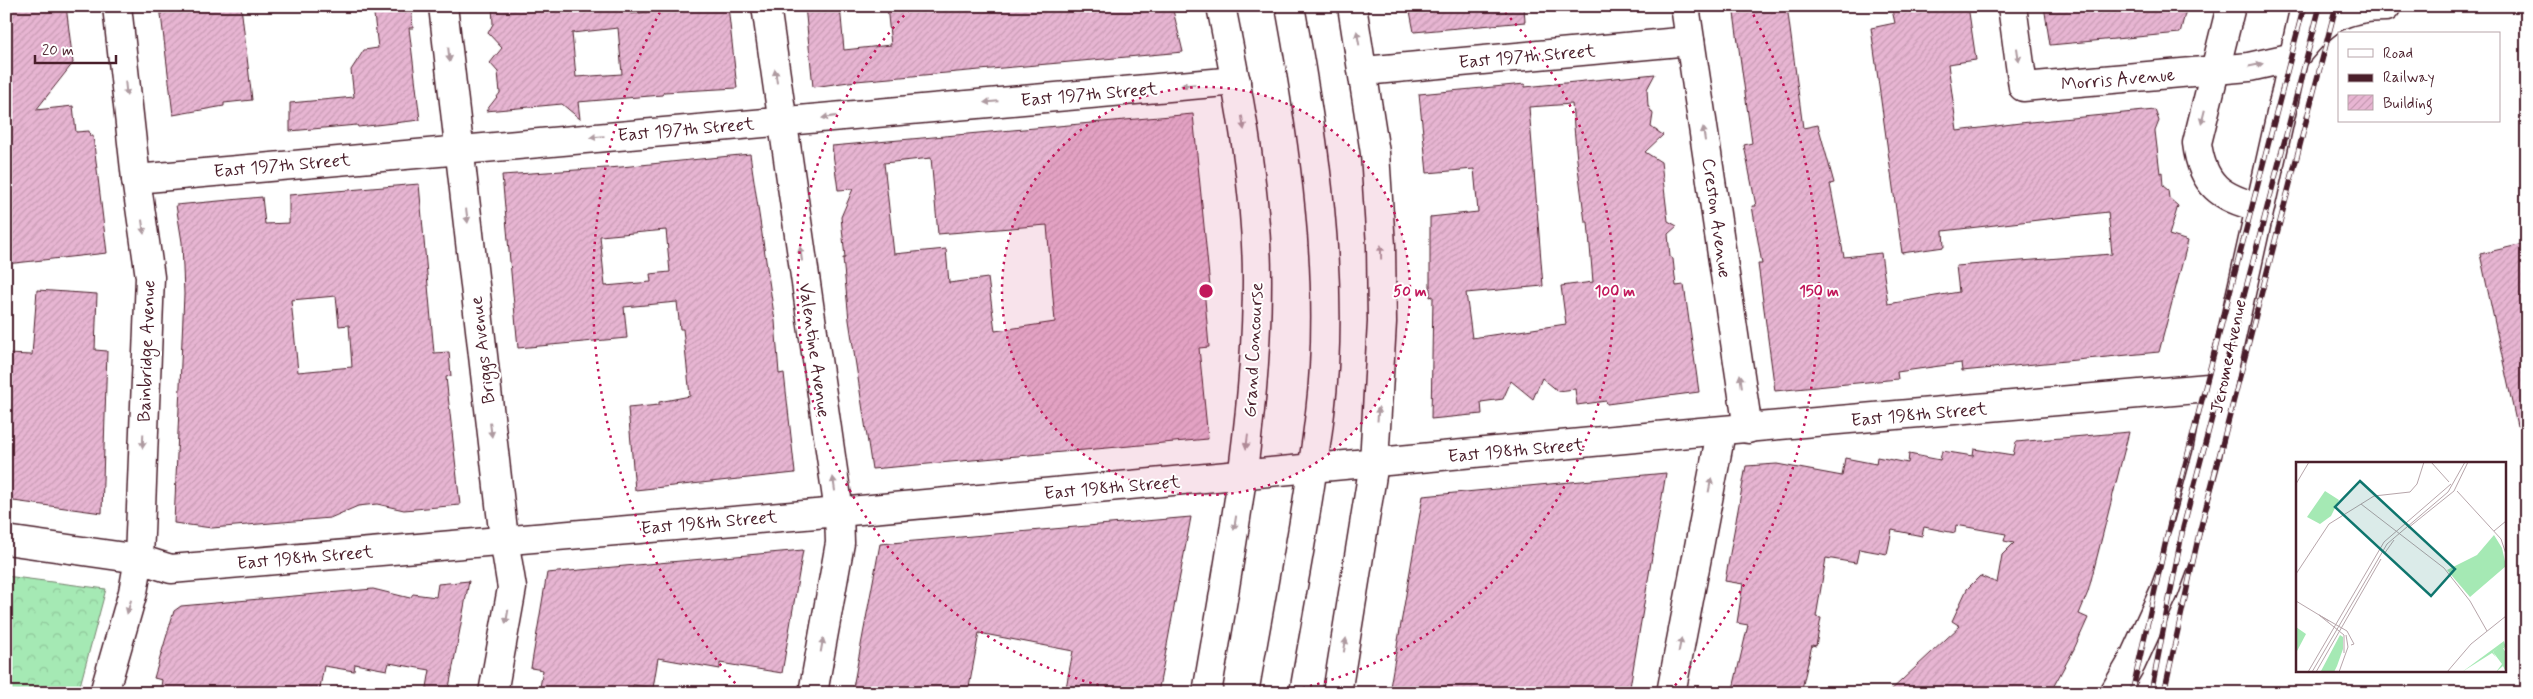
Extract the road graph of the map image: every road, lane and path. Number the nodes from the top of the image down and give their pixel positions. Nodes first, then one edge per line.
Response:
1 (116, 6) edge
2 (443, 6) edge
3 (766, 6) edge
4 (1221, 6) edge
5 (1290, 6) edge
6 (1352, 6) edge
7 (1686, 6) edge
8 (2012, 6) edge
9 (2230, 6) edge
10 (2306, 6) edge
11 (2386, 7) edge
12 (1690, 41) junction
13 (2294, 57) junction
14 (2214, 70) junction
15 (1364, 71) junction
16 (1236, 81) junction
17 (782, 120) junction
18 (459, 149) junction
19 (136, 179) junction
20 (2260, 207) junction
21 (2220, 387) junction
22 (1748, 429) junction
23 (1721, 432) junction
24 (1374, 463) junction
25 (1312, 468) junction
26 (1243, 475) junction
27 (838, 512) junction
28 (504, 539) junction
29 (6, 540) edge
30 (139, 559) junction
31 (104, 693) edge
32 (493, 693) edge
33 (813, 693) edge
34 (1207, 693) edge
35 (1274, 693) edge
36 (1338, 693) edge
37 (1671, 693) edge
38 (2114, 693) edge

1 -> 19 street, Bainbridge Avenue
2 -> 18 street, Briggs Avenue
17 -> 3 street, Valentine Avenue
4 - 16 street, Grand Concourse
5 - 25 street
15 -> 6 street
7 - 12 street, Creston Avenue
8 -> 14 street, Morris Avenue
9 - 14 street
10 - 13 street, Jerome Avenue
11 - 13 street
12 - 15 street, East 197th Street
22 -> 12 street, Creston Avenue
14 -> 13 street, Morris Avenue
13 - 20 street, Jerome Avenue
14 -> 20 street
24 -> 15 street
16 -> 17 street, East 197th Street
16 -> 26 street, Grand Concourse
17 -> 18 street, East 197th Street
27 -> 17 street, Valentine Avenue
18 - 19 street, East 197th Street
18 -> 28 street, Briggs Avenue
19 -> 30 street, Bainbridge Avenue
20 - 21 street, Jerome Avenue
21 - 22 street, East 198th Street
21 - 38 street, Jerome Avenue
22 - 23 street, East 198th Street
23 - 24 street, East 198th Street
37 -> 23 street
24 - 25 street, East 198th Street
36 -> 24 street
25 - 26 street, East 198th Street
25 - 35 street
26 - 27 street, East 198th Street
26 -> 34 street, Grand Concourse
27 - 28 street, East 198th Street
33 -> 27 street, Valentine Avenue
28 - 30 street, East 198th Street
28 -> 32 street, Briggs Avenue
29 - 30 street, East 198th Street
30 -> 31 street, Bainbridge Avenue

